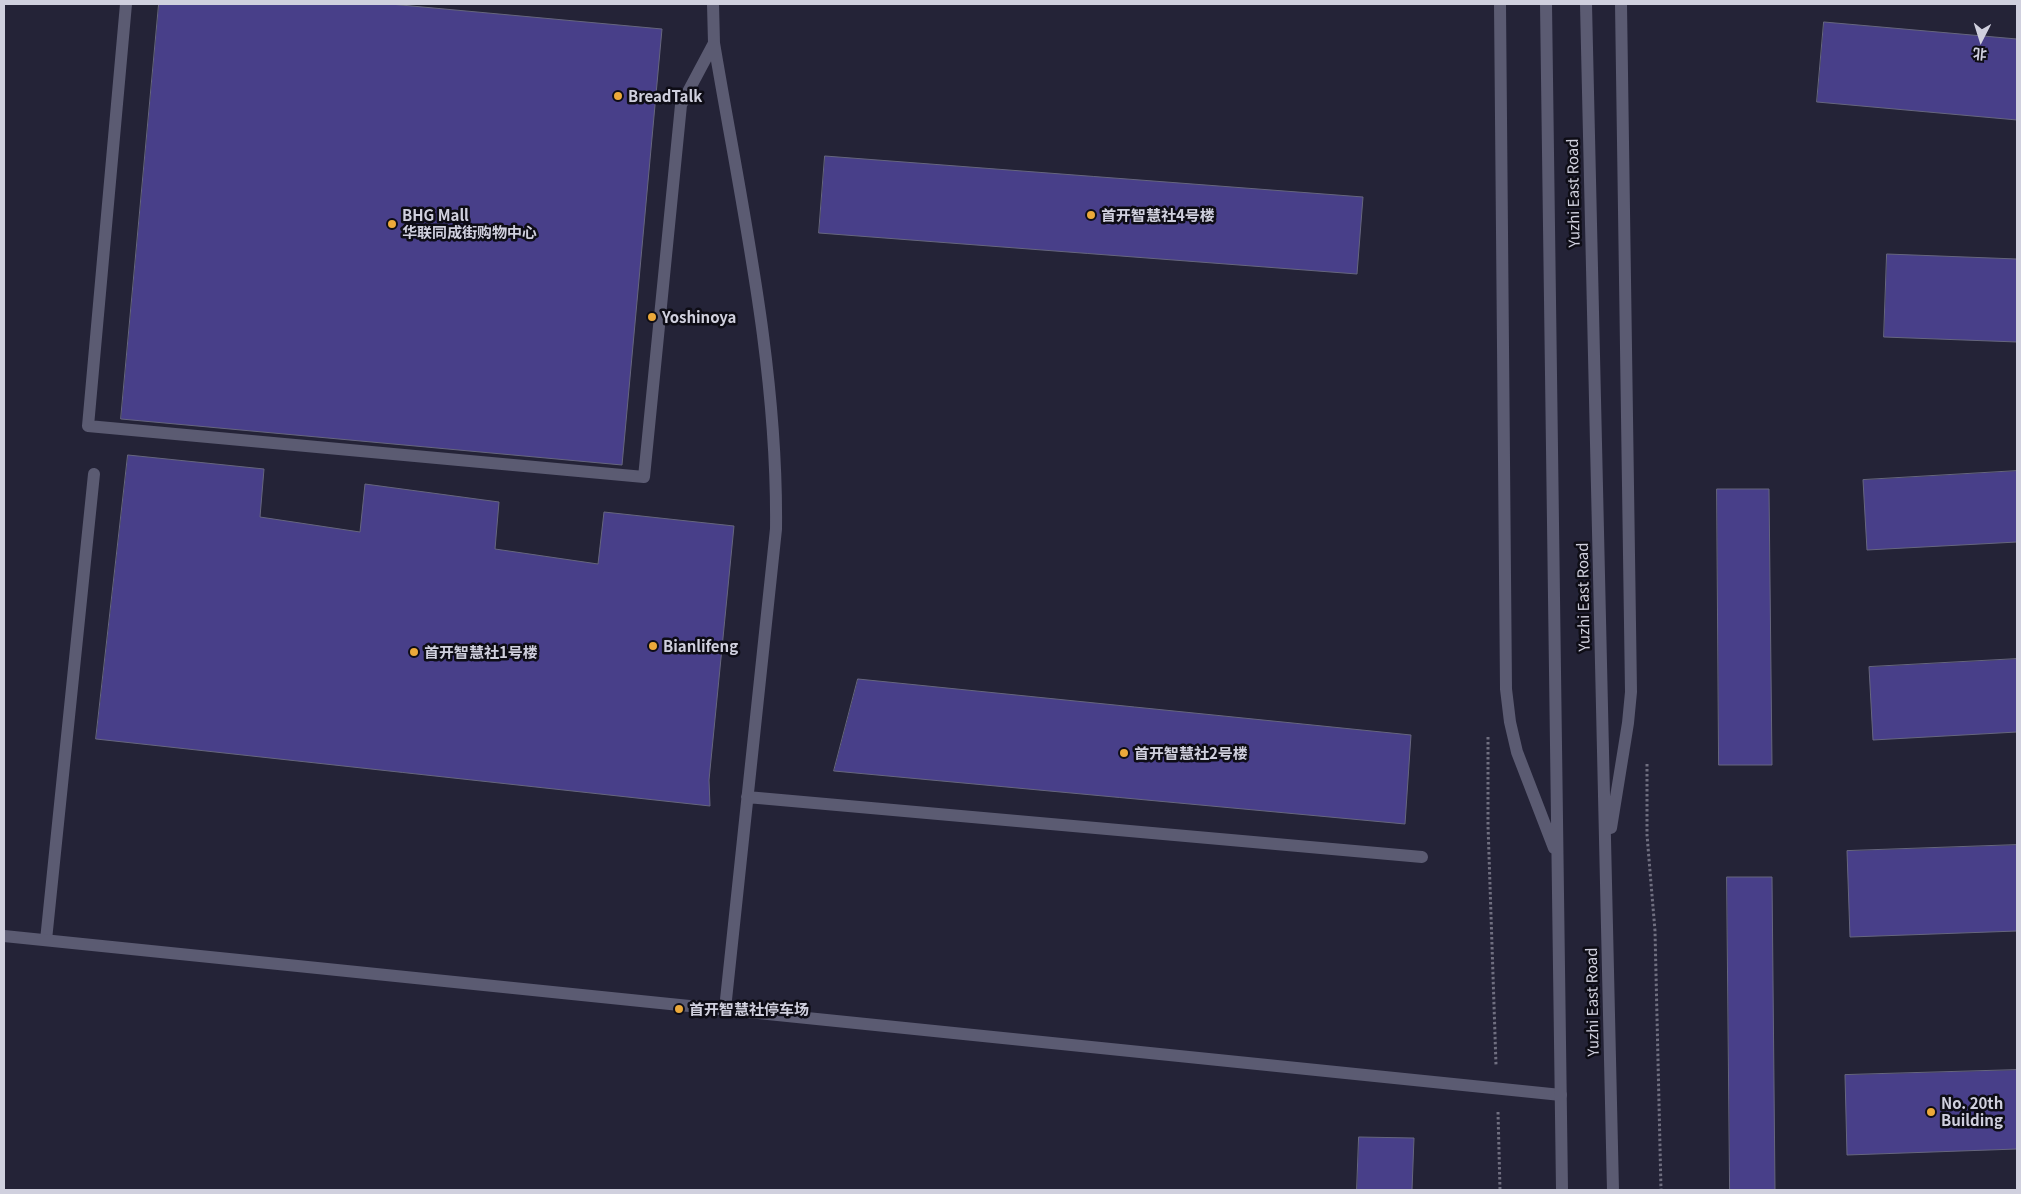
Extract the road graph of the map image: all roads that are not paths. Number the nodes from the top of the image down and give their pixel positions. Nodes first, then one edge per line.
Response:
1 (126, 4) edge
2 (712, 4) edge
3 (1500, 4) edge
4 (1546, 4) edge
5 (1586, 4) edge
6 (1621, 4) edge
7 (714, 43) junction
8 (94, 474) dead end
9 (747, 797) junction
10 (1422, 857) dead end
11 (1558, 883) junction
12 (1606, 883) junction
13 (4, 936) edge
14 (46, 940) junction
15 (724, 1010) junction
16 (1561, 1095) junction
17 (1562, 1190) edge
18 (1613, 1190) edge

1 - 7 main road
2 - 7 main road
3 - 11 main road
4 - 11 main road, Yuzhi East Road
5 - 12 main road, Yuzhi East Road
6 - 12 main road
7 - 9 main road
8 - 14 main road
9 - 10 main road
9 - 15 main road
11 - 16 main road, Yuzhi East Road
12 - 18 main road, Yuzhi East Road
13 - 14 main road
14 - 15 main road
15 - 16 main road
16 - 17 main road, Yuzhi East Road

